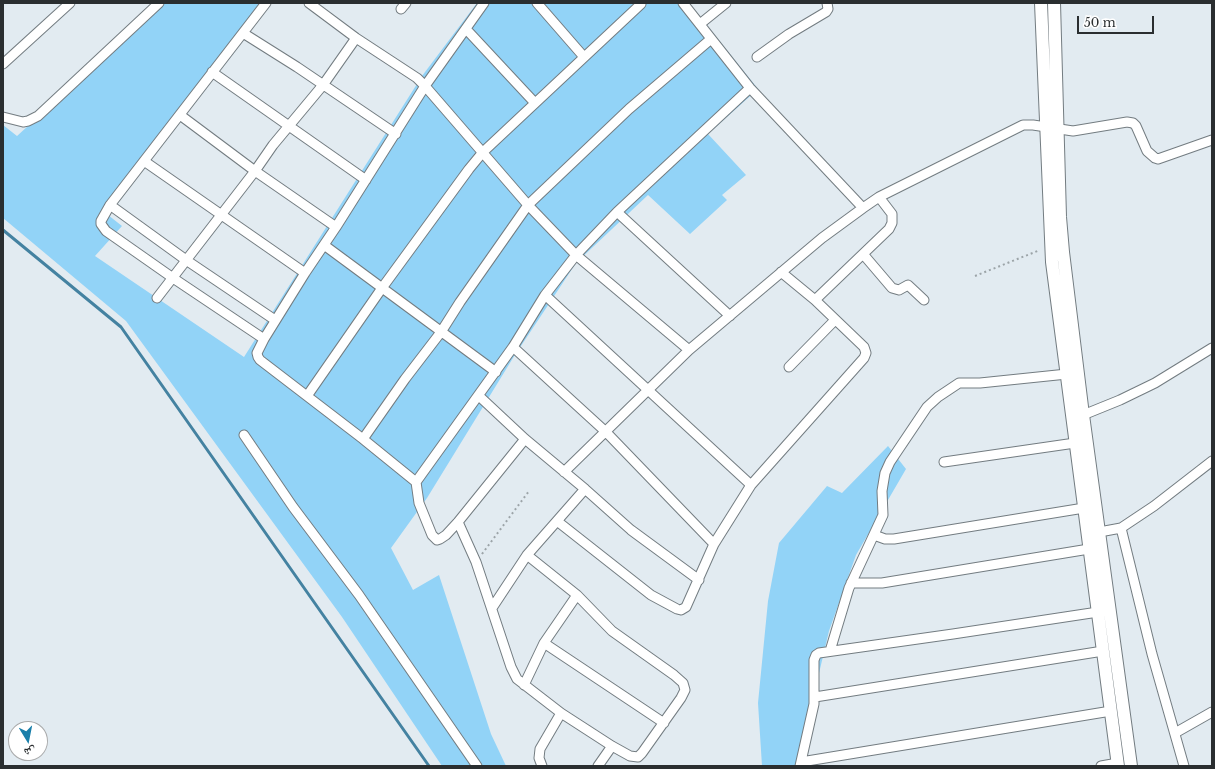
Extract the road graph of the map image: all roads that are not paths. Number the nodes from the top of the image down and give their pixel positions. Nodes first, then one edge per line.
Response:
1 (70, 3) edge
2 (159, 3) edge
3 (266, 3) edge
4 (309, 3) edge
5 (484, 3) edge
6 (537, 3) edge
7 (641, 3) edge
8 (683, 3) edge
9 (726, 3) edge
10 (826, 3) edge
11 (1041, 3) edge
12 (1054, 3) edge
13 (700, 24) junction
14 (466, 29) junction
15 (243, 33) junction
16 (356, 38) junction
17 (711, 39) junction
18 (584, 57) junction
19 (757, 57) dead end
20 (3, 64) edge
21 (212, 72) junction
22 (323, 84) junction
23 (425, 86) junction
24 (750, 88) junction
25 (535, 103) junction
26 (180, 115) junction
27 (3, 117) edge
28 (289, 126) junction
29 (1046, 126) junction
30 (1058, 129) junction
31 (396, 134) junction
32 (1212, 140) edge
33 (483, 152) junction
34 (144, 162) junction
35 (255, 171) junction
36 (366, 180) junction
37 (879, 198) junction
38 (110, 205) junction
39 (528, 205) junction
40 (863, 208) junction
41 (618, 212) junction
42 (220, 216) junction
43 (336, 227) junction
44 (324, 245) junction
45 (863, 254) junction
46 (576, 255) junction
47 (186, 260) junction
48 (781, 272) junction
49 (304, 273) junction
50 (172, 278) junction
51 (382, 288) junction
52 (545, 295) junction
53 (157, 298) dead end
54 (815, 300) junction
55 (924, 300) dead end
56 (730, 316) junction
57 (275, 320) junction
58 (835, 320) junction
59 (441, 332) junction
60 (264, 338) junction
61 (513, 347) junction
62 (1212, 348) edge
63 (689, 350) junction
64 (789, 368) dead end
65 (496, 372) junction
66 (1067, 374) junction
67 (648, 389) junction
68 (306, 396) junction
69 (479, 396) junction
70 (1083, 414) junction
71 (606, 432) junction
72 (244, 435) dead end
73 (363, 439) junction
74 (525, 439) junction
75 (1075, 443) junction
76 (1212, 461) edge
77 (944, 462) dead end
78 (564, 472) junction
79 (416, 482) junction
80 (751, 485) junction
81 (585, 489) junction
82 (1084, 508) junction
83 (557, 521) junction
84 (458, 522) junction
85 (1121, 528) junction
86 (1093, 533) junction
87 (874, 535) junction
88 (714, 544) junction
89 (1089, 549) junction
90 (527, 555) junction
91 (698, 580) junction
92 (851, 583) junction
93 (577, 595) junction
94 (492, 608) junction
95 (1098, 612) junction
96 (544, 643) junction
97 (1103, 651) junction
98 (830, 652) junction
99 (524, 685) junction
100 (815, 697) junction
101 (1111, 711) junction
102 (1212, 712) edge
103 (561, 713) junction
104 (664, 723) junction
105 (1175, 733) junction
106 (612, 746) junction
107 (801, 764) edge
108 (1118, 765) edge
109 (477, 766) edge
110 (542, 766) edge
111 (598, 766) edge
112 (1101, 766) edge
113 (1131, 766) edge
114 (1184, 766) edge

1 - 20 street
2 - 27 street
3 - 15 street
4 - 16 street
5 - 14 street
6 - 18 street
7 - 18 street
8 - 13 street
9 - 13 street
10 - 19 street
11 - 29 street
12 - 30 street
13 - 17 street
14 - 23 street
14 - 25 street
15 - 21 street
15 - 22 street
16 - 22 street
16 - 23 street
17 - 24 street
17 - 39 street
18 - 25 street
21 - 26 street
21 - 28 street
22 - 28 street
22 - 31 street
23 - 31 street
23 - 33 street
24 - 40 street
24 - 41 street
25 - 33 street
26 - 34 street
26 - 35 street
28 - 35 street
28 - 36 street
29 - 30 street
29 - 37 street
29 - 66 street
30 - 32 street
30 - 70 street
31 - 36 street
33 - 39 street
33 - 51 street
34 - 38 street
34 - 42 street
35 - 42 street
35 - 43 street
36 - 43 street
37 - 40 street
37 - 45 street
38 - 47 street
38 - 50 street
39 - 46 street
39 - 59 street
40 - 48 street
41 - 46 street
41 - 56 street
42 - 47 street
42 - 49 street
43 - 44 street
44 - 49 street
44 - 51 street
45 - 54 street
45 - 55 street
46 - 52 street
46 - 63 street
47 - 50 street
47 - 57 street
48 - 54 street
48 - 56 street
49 - 57 street
50 - 53 street
50 - 60 street
51 - 59 street
51 - 68 street
52 - 61 street
52 - 67 street
54 - 58 street
56 - 63 street
57 - 60 street
58 - 64 street
58 - 80 street
59 - 65 street
59 - 73 street
60 - 68 street
61 - 65 street
61 - 71 street
62 - 70 street
63 - 67 street
65 - 69 street
66 - 75 street
66 - 87 street
67 - 71 street
67 - 80 street
68 - 73 street
69 - 74 street
69 - 79 street
70 - 86 street
71 - 78 street
71 - 88 street
72 - 109 street
73 - 79 street
74 - 78 street
74 - 84 street
75 - 77 street
75 - 82 street
76 - 85 street
78 - 81 street
79 - 84 street
80 - 88 street
81 - 83 street
81 - 91 street
82 - 86 street
82 - 87 street
83 - 90 street
83 - 91 street
84 - 94 street
85 - 86 street
85 - 105 street
86 - 89 street
86 - 113 street
87 - 92 street
88 - 91 street
89 - 92 street
89 - 95 street
90 - 93 street
90 - 94 street
92 - 98 street
93 - 96 street
93 - 104 street
94 - 99 street
95 - 97 street
95 - 98 street
96 - 99 street
96 - 104 street
97 - 100 street
97 - 101 street
98 - 100 street
99 - 103 street
100 - 107 street
101 - 107 street
101 - 108 street
102 - 105 street
103 - 106 street
103 - 110 street
104 - 106 street
105 - 114 street
106 - 111 street
108 - 112 street

